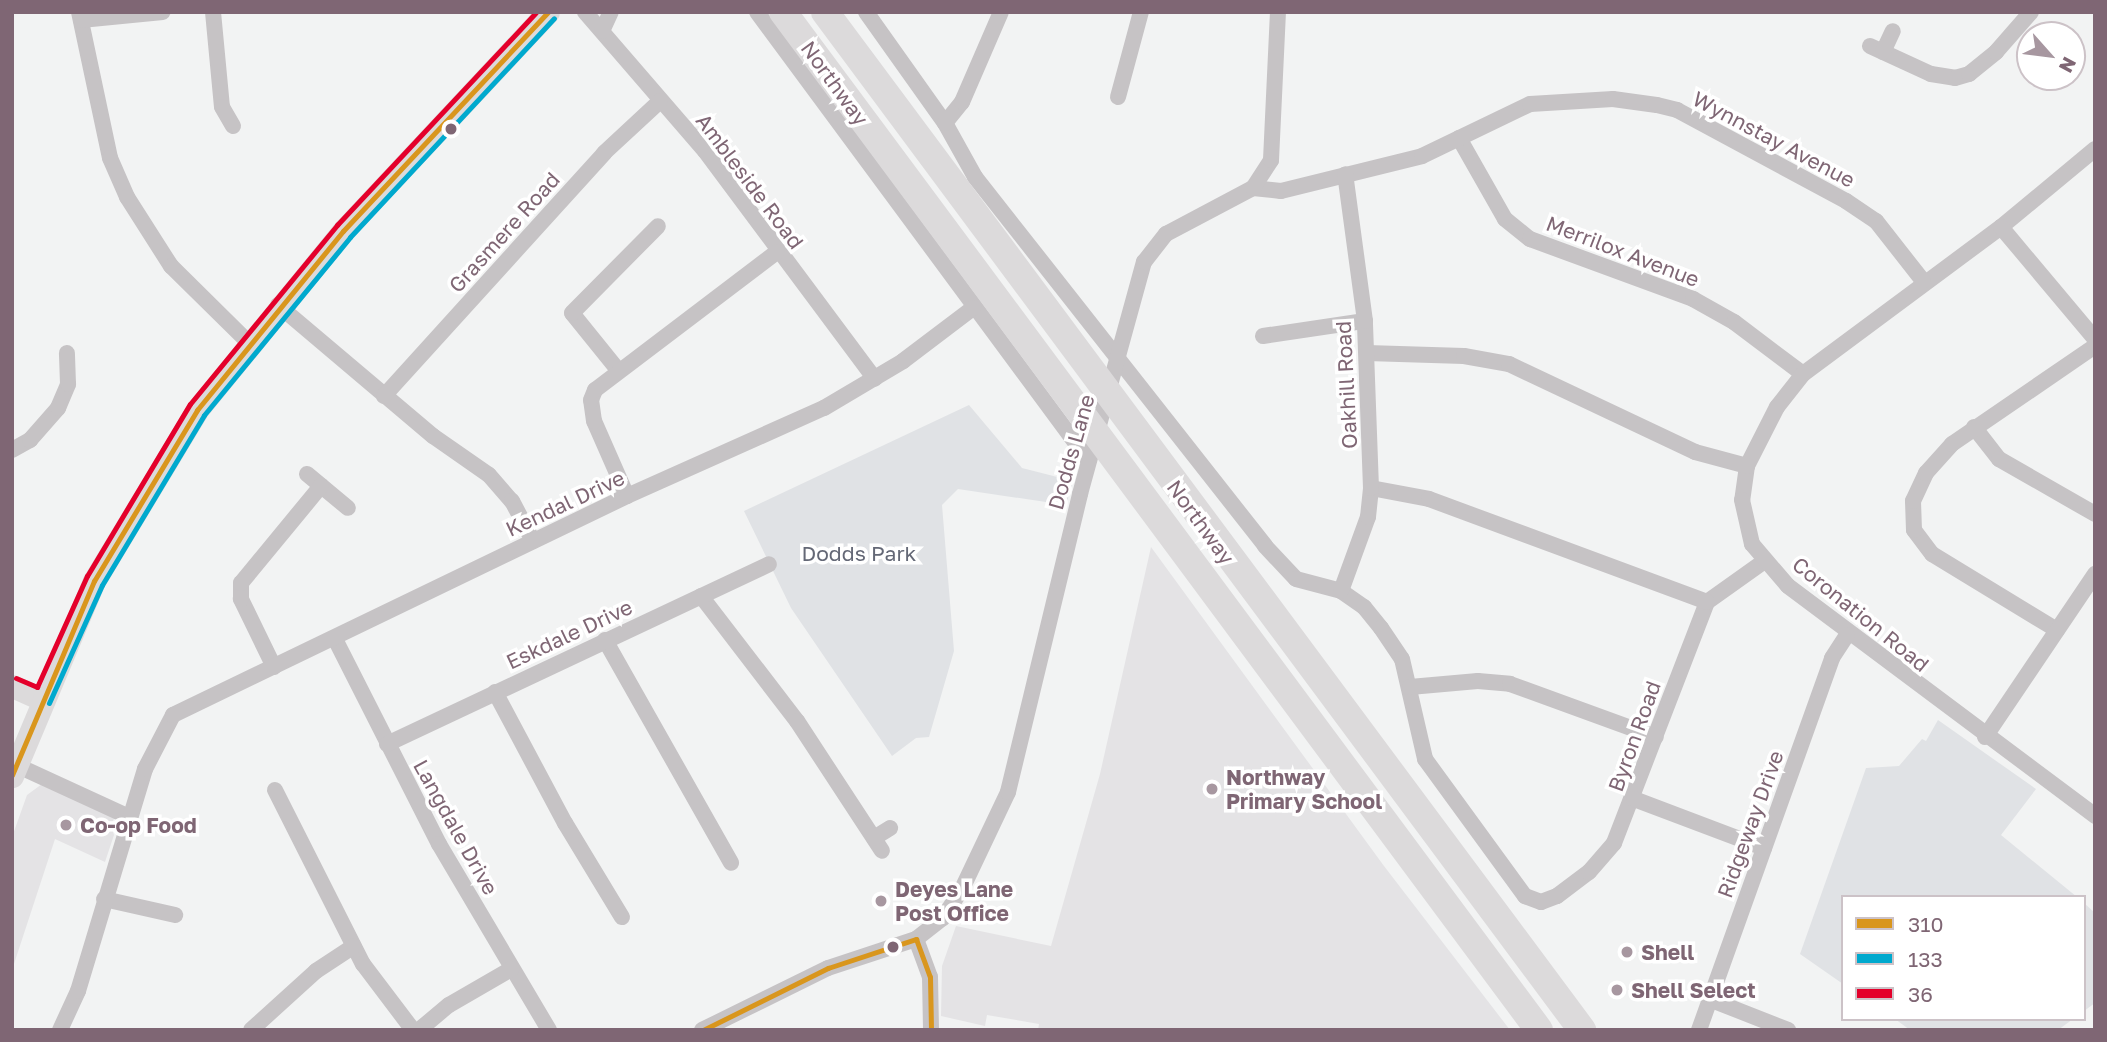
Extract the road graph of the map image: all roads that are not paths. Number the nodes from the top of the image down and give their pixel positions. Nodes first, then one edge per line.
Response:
1 (163, 12) edge
2 (213, 12) edge
3 (585, 12) edge
4 (611, 12) edge
5 (757, 12) edge
6 (783, 12) edge
7 (825, 12) edge
8 (866, 12) edge
9 (1000, 12) edge
10 (1141, 12) edge
11 (1278, 12) edge
12 (2031, 12) edge
13 (80, 16) edge
14 (536, 16) edge
15 (602, 31) junction
16 (1893, 31) dead end
17 (1118, 97) dead end
18 (660, 100) junction
19 (945, 123) junction
20 (233, 126) dead end
21 (1459, 138) junction
22 (2095, 149) edge
23 (1345, 174) junction
24 (1253, 188) junction
25 (658, 226) dead end
26 (2001, 227) junction
27 (777, 252) junction
28 (1019, 276) junction
29 (1923, 281) junction
30 (278, 305) junction
31 (973, 308) junction
32 (1365, 321) junction
33 (1264, 336) dead end
34 (2095, 339) edge
35 (248, 342) junction
36 (2095, 346) edge
37 (67, 353) dead end
38 (1367, 353) junction
39 (1117, 360) junction
40 (618, 370) junction
41 (1803, 374) junction
42 (875, 379) junction
43 (384, 396) junction
44 (1109, 398) junction
45 (1974, 427) junction
46 (1097, 434) junction
47 (12, 450) edge
48 (1089, 461) junction
49 (1747, 466) junction
50 (307, 474) dead end
51 (321, 485) junction
52 (1371, 488) junction
53 (627, 496) junction
54 (348, 508) dead end
55 (2095, 514) edge
56 (533, 541) junction
57 (1763, 562) junction
58 (769, 564) dead end
59 (2095, 574) edge
60 (1341, 591) junction
61 (701, 596) junction
62 (1707, 602) junction
63 (2057, 630) junction
64 (1847, 635) junction
65 (335, 639) junction
66 (605, 640) junction
67 (274, 667) junction
68 (12, 685) edge
69 (1410, 687) junction
70 (495, 692) junction
71 (41, 699) junction
72 (1656, 737) junction
73 (1985, 737) junction
74 (387, 744) junction
75 (14, 770) edge
76 (275, 790) dead end
77 (1634, 799) junction
78 (2095, 816) edge
79 (129, 817) junction
80 (890, 828) dead end
81 (1763, 848) junction
82 (731, 863) dead end
83 (1525, 896) joint
84 (104, 899) junction
85 (175, 916) dead end
86 (622, 917) dead end
87 (916, 939) junction
88 (354, 946) junction
89 (511, 969) junction
90 (1709, 999) junction
91 (60, 1030) edge
92 (251, 1030) edge
93 (416, 1030) edge
94 (550, 1030) edge
95 (702, 1030) edge
96 (931, 1030) edge
97 (1539, 1030) edge
98 (1582, 1030) edge
99 (1699, 1030) edge
100 (1788, 1030) edge

1 - 13 street
2 - 20 street
3 - 15 street, Ambleside Road
4 - 15 street
5 - 31 street, Northway
6 - 46 highway, Northway
7 - 28 highway, Northway
8 - 19 street, Northway
9 - 19 street
10 - 17 street
11 - 24 street
12 - 16 street
13 - 35 street
14 - 30 street
15 - 18 street, Ambleside Road
18 - 27 street, Ambleside Road
18 - 43 street, Grasmere Road
19 - 39 street, Northway
21 - 23 street, Wynnstay Avenue
21 - 29 street, Wynnstay Avenue
21 - 41 street, Merrilox Avenue
22 - 26 street, Coronation Road
23 - 24 street, Wynnstay Avenue
23 - 32 street, Oakhill Road
24 - 39 street, Dodds Lane
25 - 40 street
26 - 29 street, Coronation Road
26 - 34 street
27 - 40 street
27 - 42 street, Ambleside Road
28 - 44 highway, Northway
28 - 46 highway
29 - 41 street, Coronation Road
30 - 35 street
30 - 43 street
31 - 42 street, Kendal Drive
31 - 48 street, Northway
32 - 33 street
32 - 38 street, Oakhill Road
35 - 71 street
36 - 45 street
37 - 47 street
38 - 49 street
38 - 52 street, Oakhill Road
39 - 44 street, Dodds Lane
39 - 60 street, Northway
40 - 53 street
41 - 49 street, Coronation Road
42 - 53 street, Kendal Drive
43 - 56 street
44 - 46 street, Dodds Lane
44 - 98 highway, Northway
45 - 55 street
45 - 63 street
46 - 48 street, Dodds Lane
46 - 97 highway, Northway
48 - 87 street, Dodds Lane
49 - 57 street, Coronation Road
50 - 51 street
51 - 54 street
51 - 67 street
52 - 60 street, Oakhill Road
52 - 62 street
53 - 56 street, Kendal Drive
56 - 65 street, Kendal Drive
57 - 62 street
57 - 64 street, Coronation Road
58 - 61 street, Eskdale Drive
59 - 63 street
60 - 69 street, Northway
61 - 66 street, Eskdale Drive
61 - 80 street
62 - 72 street, Byron Road
63 - 73 street
64 - 73 street, Coronation Road
64 - 81 street, Ridgeway Drive
65 - 67 street, Kendal Drive
65 - 74 street, Langdale Drive
66 - 70 street, Eskdale Drive
66 - 82 street
67 - 79 street, Kendal Drive
68 - 71 street
69 - 72 street
69 - 83 street, Northway
70 - 74 street, Eskdale Drive
70 - 86 street
71 - 75 street
72 - 77 street, Byron Road
73 - 78 street, Coronation Road
74 - 89 street, Langdale Drive
75 - 79 street
76 - 88 street
77 - 81 street
77 - 83 street, Byron Road
79 - 84 street
81 - 90 street, Ridgeway Drive
84 - 85 street
84 - 91 street
87 - 95 street
87 - 96 street
88 - 92 street
88 - 93 street
89 - 93 street
89 - 94 street, Langdale Drive
90 - 99 street, Ridgeway Drive
90 - 100 street

